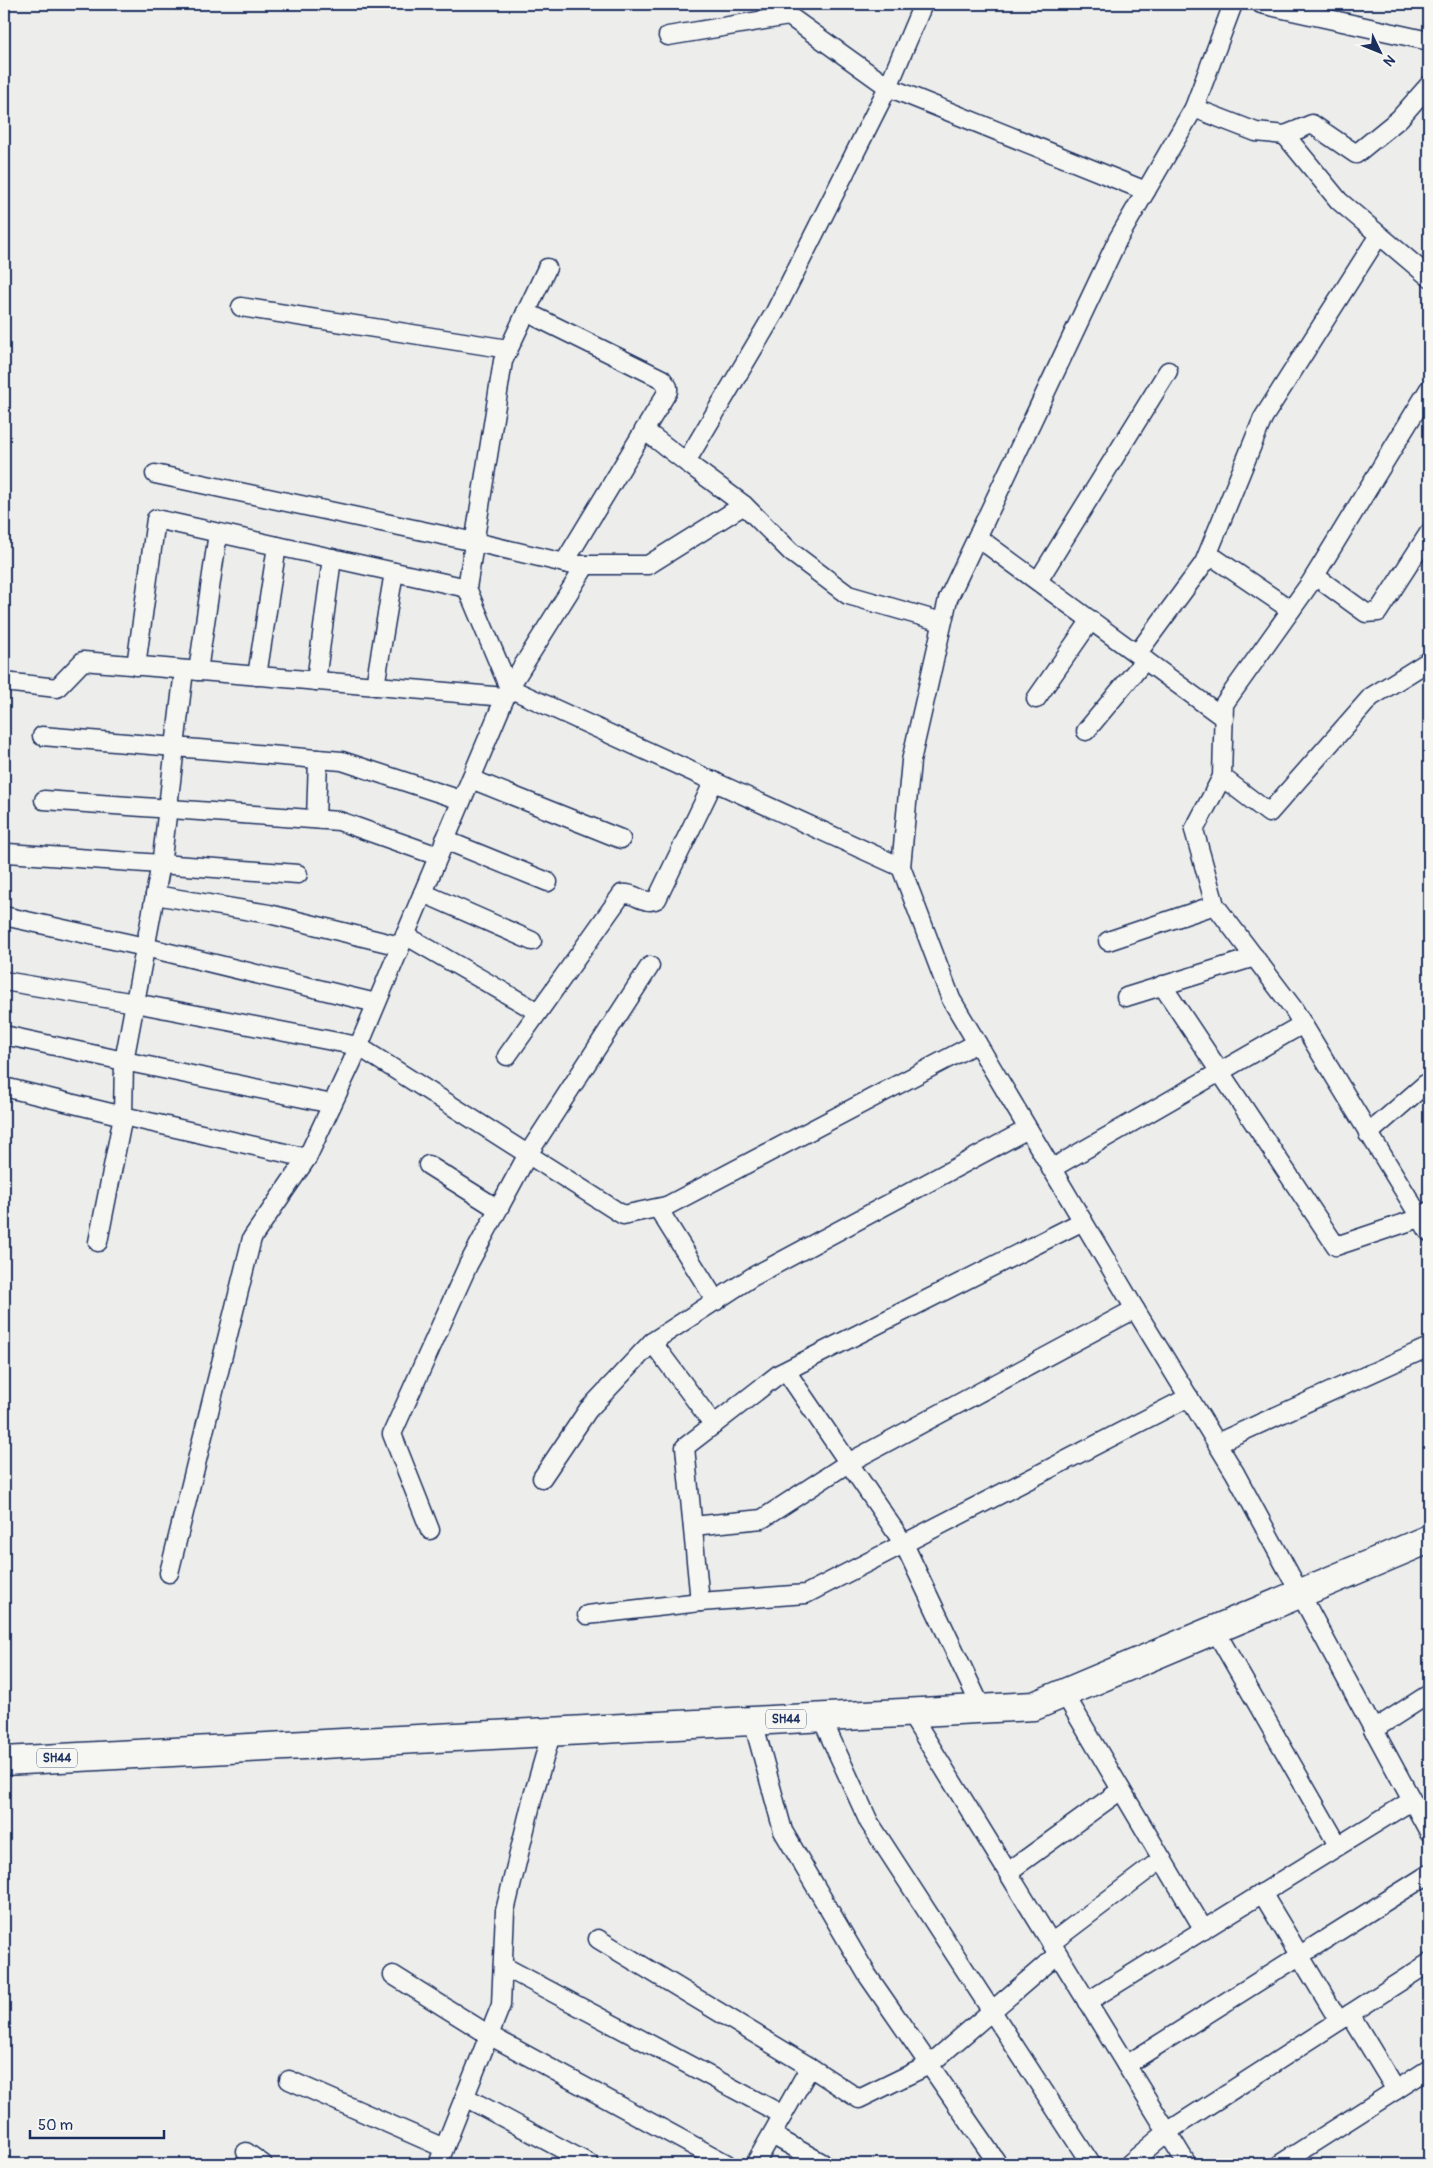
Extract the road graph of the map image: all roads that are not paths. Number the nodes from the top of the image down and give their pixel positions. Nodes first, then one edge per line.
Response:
1 (923, 4) edge
2 (1233, 4) edge
3 (1262, 4) edge
4 (668, 36) dead end
5 (1429, 40) edge
6 (1429, 85) edge
7 (888, 88) junction
8 (1194, 108) junction
9 (1286, 135) junction
10 (1146, 191) junction
11 (1379, 235) junction
12 (547, 268) dead end
13 (1429, 277) edge
14 (241, 307) dead end
15 (526, 312) junction
16 (508, 349) junction
17 (1168, 371) dead end
18 (1429, 389) edge
19 (644, 430) junction
20 (686, 462) junction
21 (155, 474) dead end
22 (744, 505) junction
23 (218, 533) junction
24 (1429, 533) edge
25 (977, 537) junction
26 (475, 542) junction
27 (277, 546) junction
28 (332, 558) junction
29 (564, 563) junction
30 (1204, 563) junction
31 (586, 565) junction
32 (394, 572) junction
33 (1315, 576) junction
34 (1038, 581) junction
35 (468, 588) junction
36 (1291, 610) junction
37 (1091, 620) junction
38 (942, 622) junction
39 (1141, 657) junction
40 (1429, 661) edge
41 (136, 666) junction
42 (191, 670) junction
43 (257, 676) junction
44 (316, 681) junction
45 (4, 682) edge
46 (375, 686) junction
47 (507, 692) junction
48 (1036, 699) dead end
49 (1224, 718) junction
50 (1086, 731) dead end
51 (42, 736) dead end
52 (175, 747) junction
53 (318, 759) junction
54 (1222, 777) junction
55 (471, 779) junction
56 (714, 781) junction
57 (44, 800) dead end
58 (462, 800) junction
59 (168, 809) junction
60 (316, 819) junction
61 (621, 839) dead end
62 (442, 848) junction
63 (8, 853) dead end
64 (161, 865) junction
65 (901, 867) junction
66 (298, 874) dead end
67 (548, 882) dead end
68 (423, 893) junction
69 (155, 895) junction
70 (1215, 905) junction
71 (4, 916) edge
72 (403, 940) junction
73 (1108, 940) dead end
74 (532, 941) dead end
75 (146, 947) junction
76 (1255, 957) junction
77 (650, 966) dead end
78 (4, 981) edge
79 (1162, 986) junction
80 (1126, 997) dead end
81 (135, 1003) junction
82 (376, 1003) junction
83 (538, 1012) junction
84 (1303, 1024) junction
85 (4, 1035) edge
86 (977, 1043) junction
87 (358, 1046) junction
88 (507, 1056) dead end
89 (124, 1061) junction
90 (1220, 1072) junction
91 (1429, 1081) edge
92 (4, 1087) edge
93 (332, 1104) junction
94 (122, 1116) junction
95 (1028, 1129) junction
96 (1368, 1134) junction
97 (528, 1154) junction
98 (307, 1158) junction
99 (428, 1165) dead end
100 (1052, 1169) junction
101 (666, 1206) junction
102 (498, 1209) junction
103 (1426, 1220) edge
104 (1082, 1221) junction
105 (98, 1242) dead end
106 (716, 1301) junction
107 (1135, 1309) junction
108 (652, 1342) junction
109 (1429, 1347) edge
110 (786, 1371) junction
111 (1189, 1398) junction
112 (714, 1425) junction
113 (1217, 1443) junction
114 (848, 1462) junction
115 (542, 1478) dead end
116 (693, 1526) junction
117 (430, 1530) dead end
118 (1429, 1539) edge
119 (904, 1544) junction
120 (168, 1573) dead end
121 (1300, 1594) junction
122 (700, 1602) junction
123 (587, 1615) dead end
124 (1215, 1630) junction
125 (1064, 1693) junction
126 (1429, 1694) edge
127 (982, 1709) junction
128 (910, 1713) junction
129 (821, 1717) junction
130 (752, 1721) junction
131 (1373, 1730) junction
132 (552, 1731) junction
133 (4, 1761) edge
134 (1122, 1790) junction
135 (1411, 1800) junction
136 (1429, 1832) edge
137 (1338, 1846) junction
138 (1162, 1859) junction
139 (1008, 1872) junction
140 (1429, 1874) edge
141 (1262, 1893) junction
142 (1204, 1930) junction
143 (598, 1938) dead end
144 (1055, 1949) junction
145 (1299, 1956) junction
146 (1429, 1963) edge
147 (503, 1966) junction
148 (392, 1975) dead end
149 (1088, 2002) junction
150 (992, 2012) junction
151 (1344, 2018) junction
152 (489, 2035) junction
153 (929, 2064) junction
154 (1126, 2065) junction
155 (810, 2067) junction
156 (1429, 2068) edge
157 (289, 2080) dead end
158 (1396, 2090) junction
159 (465, 2097) junction
160 (783, 2115) junction
161 (1168, 2132) junction
162 (772, 2135) junction
163 (246, 2152) dead end
164 (441, 2160) edge
165 (263, 2164) edge
166 (590, 2164) edge
167 (727, 2164) edge
168 (755, 2164) edge
169 (824, 2164) edge
170 (998, 2164) edge
171 (1092, 2164) edge
172 (1130, 2164) edge
173 (1187, 2164) edge
174 (1280, 2164) edge

1 - 7 street
2 - 8 street
3 - 5 street
4 - 7 street
6 - 9 street
7 - 10 street
7 - 20 street
8 - 9 street
8 - 10 street
9 - 11 street
10 - 25 street
11 - 13 street
11 - 30 street
12 - 15 street
14 - 16 street
15 - 16 street
15 - 19 street
16 - 26 street
17 - 34 street
18 - 33 street
19 - 20 street
19 - 29 street
20 - 22 street
21 - 26 street
22 - 31 street
22 - 38 street
23 - 27 street
23 - 41 street
23 - 42 street
24 - 33 street
25 - 34 street
25 - 38 street
26 - 29 street
26 - 35 street
27 - 28 street
27 - 43 street
28 - 32 street
28 - 44 street
29 - 31 street
30 - 36 street
30 - 39 street
31 - 47 street
32 - 35 street
32 - 46 street
33 - 36 street
34 - 37 street
35 - 47 street
36 - 49 street
37 - 39 street
37 - 48 street
38 - 65 street
39 - 49 street
39 - 50 street
40 - 54 street
41 - 42 street
41 - 45 street
42 - 43 street
42 - 52 street
43 - 44 street
44 - 46 street
46 - 47 street
47 - 55 street
47 - 56 street
49 - 54 street
51 - 52 street
52 - 53 street
52 - 59 street
53 - 58 street
53 - 60 street
54 - 70 street
55 - 58 street
55 - 61 street
56 - 65 street
56 - 83 street
57 - 59 street
58 - 62 street
59 - 60 street
59 - 64 street
60 - 62 street
62 - 67 street
62 - 68 street
63 - 64 street
64 - 66 street
64 - 69 street
65 - 86 street
68 - 72 street
68 - 74 street
69 - 72 street
69 - 75 street
70 - 73 street
70 - 76 street
71 - 75 street
72 - 82 street
72 - 83 street
75 - 81 street
75 - 82 street
76 - 79 street
76 - 84 street
77 - 97 street
78 - 81 street
79 - 80 street
79 - 90 street
81 - 87 street
81 - 89 street
82 - 87 street
83 - 88 street
84 - 90 street
84 - 96 street
85 - 89 street
86 - 95 street
86 - 101 street
87 - 93 street
87 - 97 street
89 - 93 street
89 - 94 street
90 - 100 street
90 - 103 street
91 - 96 street
92 - 94 street
93 - 98 street
94 - 98 street
94 - 105 street
95 - 100 street
95 - 106 street
96 - 103 street
97 - 101 street
97 - 102 street
98 - 120 street
99 - 102 street
100 - 104 street
101 - 106 street
102 - 117 street
104 - 107 street
104 - 110 street
106 - 108 street
107 - 111 street
107 - 114 street
108 - 112 street
108 - 115 street
109 - 113 street
110 - 112 street
110 - 114 street
111 - 113 street
111 - 119 street
112 - 116 street
113 - 121 street
114 - 116 street
114 - 119 street
116 - 122 street
118 - 121 main road, SH44
119 - 122 street
119 - 127 street
121 - 124 main road, SH44
121 - 131 street
122 - 123 street
124 - 125 main road, SH44
124 - 137 street
125 - 127 main road, SH44
125 - 134 street
126 - 131 street
127 - 128 main road, SH44
128 - 129 main road, SH44
128 - 139 street
129 - 130 main road, SH44
129 - 150 street
130 - 132 main road, SH44
130 - 153 street
131 - 135 street
132 - 133 main road, SH44
132 - 147 street
134 - 138 street
134 - 139 street
135 - 136 street
135 - 137 street
137 - 141 street
138 - 142 street
138 - 144 street
139 - 144 street
140 - 145 street
141 - 142 street
141 - 145 street
142 - 149 street
143 - 155 street
144 - 149 street
144 - 150 street
145 - 151 street
145 - 154 street
146 - 151 street
147 - 152 street
147 - 160 street
148 - 152 street
149 - 154 street
150 - 153 street
150 - 171 street
151 - 158 street
151 - 161 street
152 - 159 street
152 - 167 street
153 - 155 street
153 - 170 street
154 - 161 street
155 - 160 street
156 - 158 street
157 - 164 street
158 - 174 street
159 - 164 street
159 - 166 street
160 - 162 street
161 - 172 street
161 - 173 street
162 - 168 street
162 - 169 street
163 - 165 street

